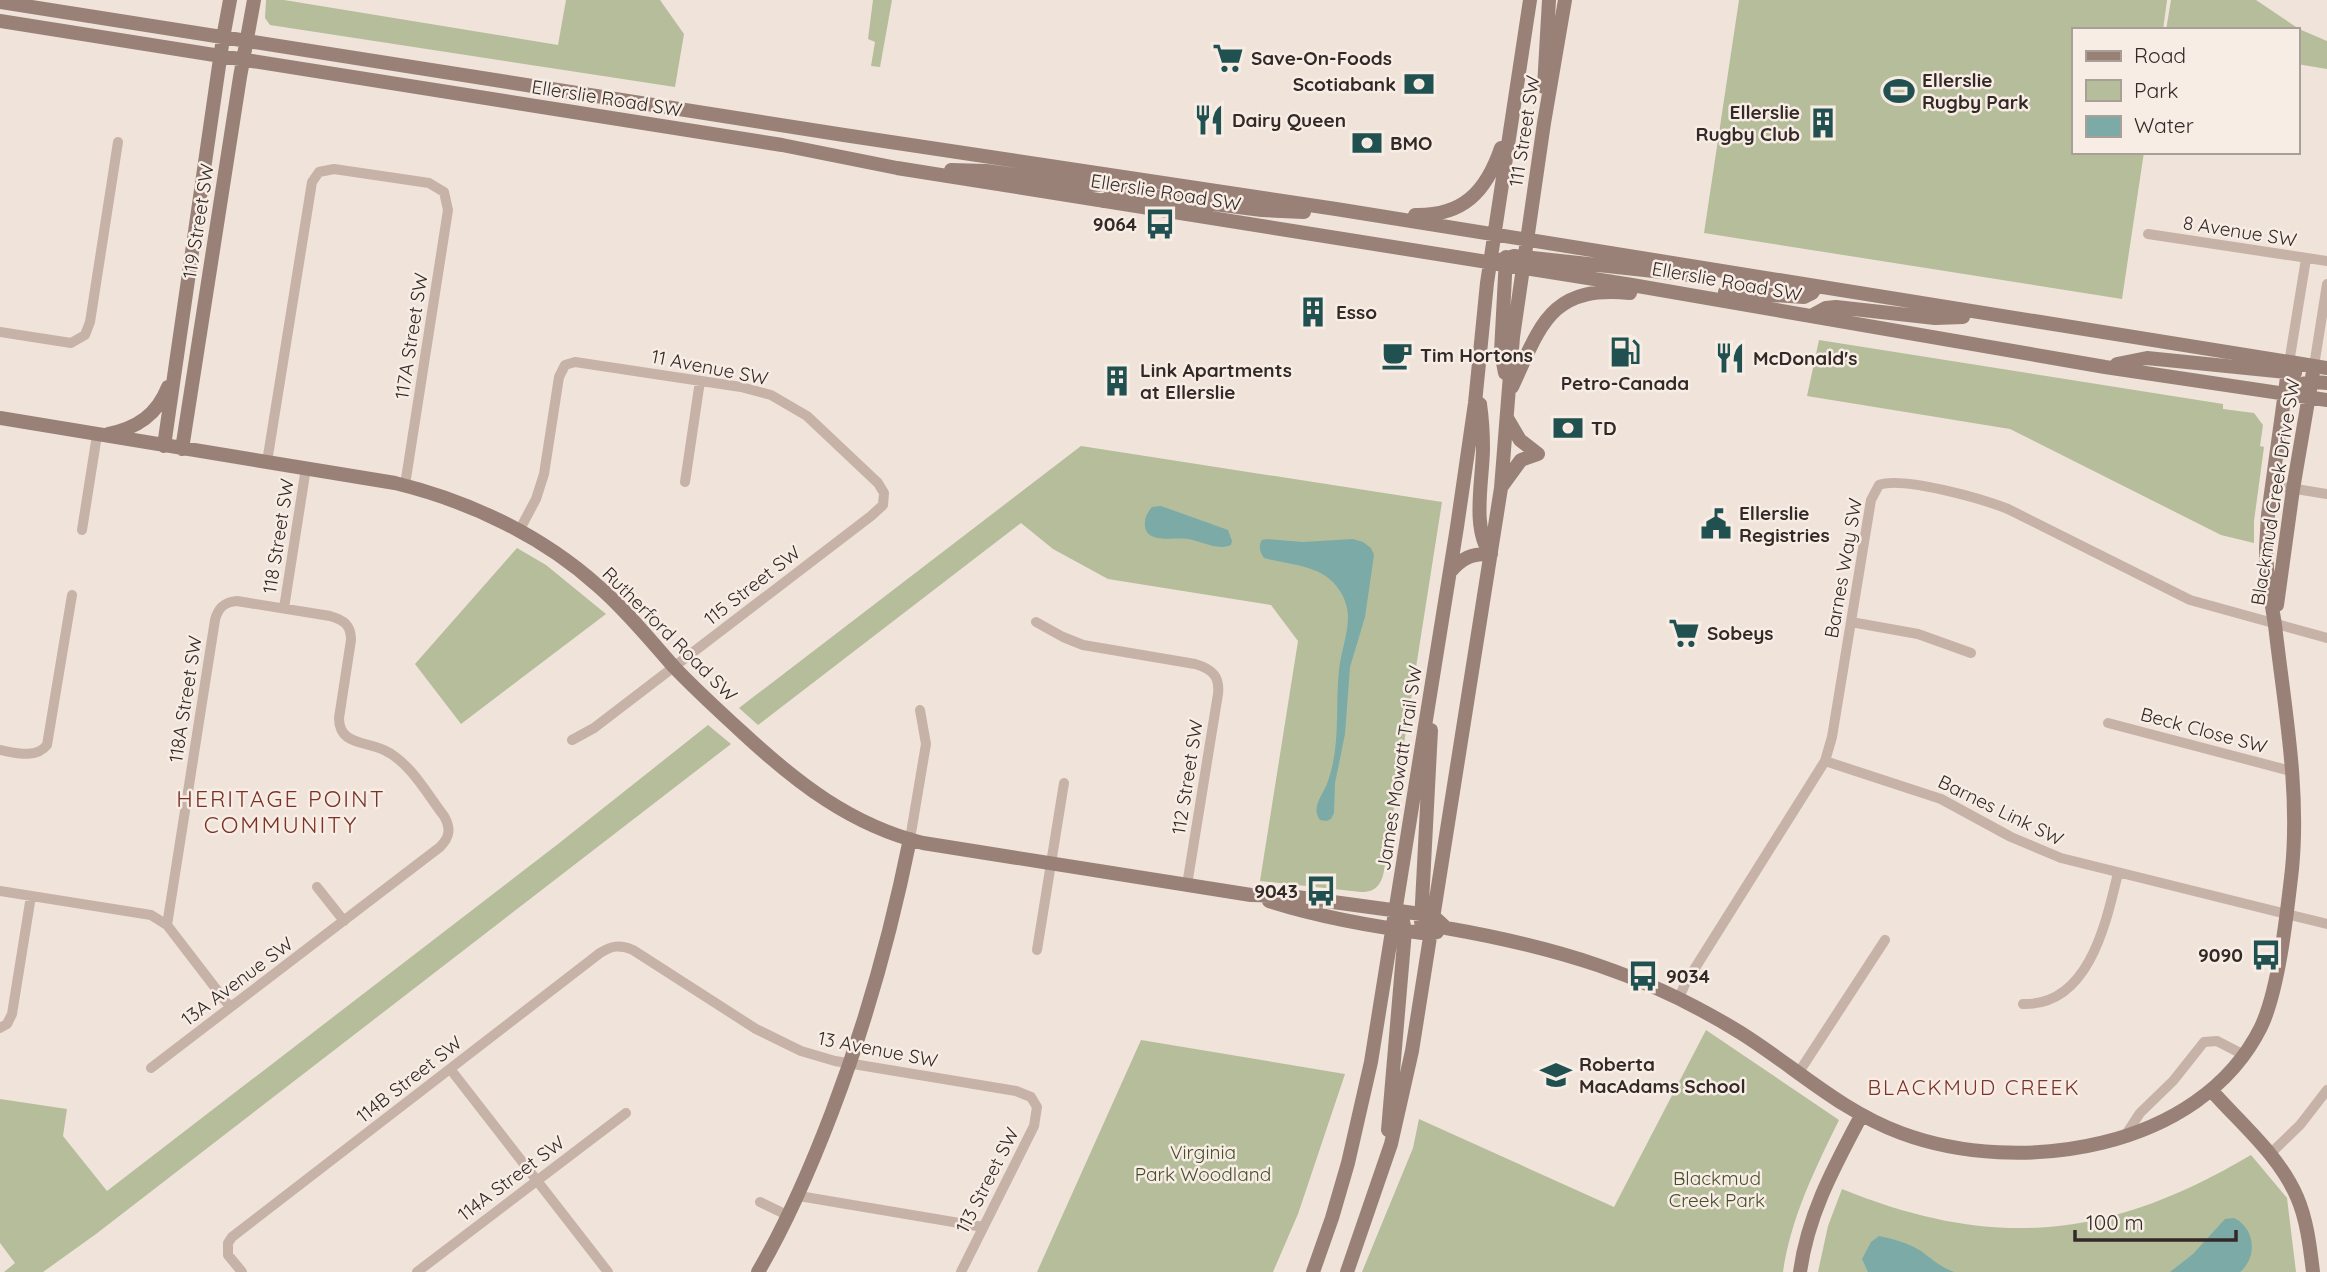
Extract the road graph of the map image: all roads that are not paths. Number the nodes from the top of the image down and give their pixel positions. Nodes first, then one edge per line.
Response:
1 (230, 0) edge
2 (254, 0) edge
3 (1530, 0) edge
4 (1549, 0) edge
5 (1565, 0) edge
6 (0, 2) edge
7 (0, 21) edge
8 (223, 38) junction
9 (246, 41) junction
10 (220, 56) junction
11 (243, 59) junction
12 (1514, 110) junction
13 (1544, 123) junction
14 (118, 142) dead end
15 (897, 169) junction
16 (1121, 177) junction
17 (1103, 201) junction
18 (1532, 204) junction
19 (1336, 209) junction
20 (1367, 214) junction
21 (2148, 234) dead end
22 (1494, 235) junction
23 (1527, 240) junction
24 (2306, 259) junction
25 (2327, 261) edge
26 (1506, 262) junction
27 (1523, 262) junction
28 (1490, 264) junction
29 (1766, 279) junction
30 (2327, 284) edge
31 (1816, 288) junction
32 (1668, 290) junction
33 (1689, 294) junction
34 (1813, 315) junction
35 (1994, 315) junction
36 (0, 332) edge
37 (2105, 367) junction
38 (2289, 368) junction
39 (2318, 372) edge
40 (173, 376) junction
41 (700, 381) junction
42 (1477, 382) junction
43 (2327, 383) edge
44 (1508, 394) junction
45 (2285, 394) junction
46 (2308, 397) junction
47 (2327, 400) edge
48 (1507, 416) junction
49 (0, 418) edge
50 (97, 435) junction
51 (164, 446) junction
52 (182, 449) junction
53 (267, 462) junction
54 (306, 468) junction
55 (685, 482) dead end
56 (405, 485) junction
57 (2271, 485) junction
58 (1501, 488) junction
59 (2293, 489) junction
60 (2327, 494) edge
61 (883, 505) joint
62 (82, 530) dead end
63 (519, 531) junction
64 (1491, 554) junction
65 (1450, 573) junction
66 (72, 595) dead end
67 (284, 608) junction
68 (1036, 622) dead end
69 (1851, 622) junction
70 (2274, 624) junction
71 (2327, 638) edge
72 (1970, 653) dead end
73 (675, 667) junction
74 (1429, 701) junction
75 (920, 710) dead end
76 (2108, 723) dead end
77 (572, 740) dead end
78 (0, 750) edge
79 (1825, 761) junction
80 (2291, 771) junction
81 (1064, 783) dead end
82 (910, 839) junction
83 (1051, 863) junction
84 (2118, 873) junction
85 (1187, 885) junction
86 (317, 887) dead end
87 (0, 891) edge
88 (1251, 895) junction
89 (32, 896) junction
90 (1396, 910) junction
91 (2286, 913) junction
92 (1427, 915) junction
93 (344, 921) junction
94 (2327, 924) edge
95 (167, 925) junction
96 (1446, 928) junction
97 (1399, 930) junction
98 (1430, 934) junction
99 (1885, 940) dead end
100 (613, 946) joint
101 (1037, 950) dead end
102 (1679, 998) junction
103 (2024, 1004) dead end
104 (230, 1007) junction
105 (0, 1028) edge
106 (2244, 1055) junction
107 (850, 1063) junction
108 (151, 1068) dead end
109 (451, 1070) junction
110 (1799, 1072) junction
111 (2211, 1090) junction
112 (2327, 1090) edge
113 (1035, 1102) joint
114 (626, 1113) dead end
115 (1861, 1116) junction
116 (2125, 1136) junction
117 (2270, 1154) junction
118 (1386, 1160) junction
119 (536, 1180) junction
120 (799, 1196) junction
121 (760, 1202) dead end
122 (789, 1216) junction
123 (983, 1227) junction
124 (242, 1272) edge
125 (417, 1272) edge
126 (608, 1272) edge
127 (758, 1272) edge
128 (961, 1272) edge
129 (1313, 1272) edge
130 (1347, 1272) edge
131 (1800, 1272) edge
132 (2313, 1272) edge

1 - 8 main road, 119 Street SW
2 - 9 main road, 119 Street SW
3 - 12 main road, 111 Street SW
4 - 13 main road
5 - 13 main road, 111 Street SW
6 - 8 main road, Ellerslie Road SW
7 - 10 main road, Ellerslie Road SW
8 - 9 main road, Ellerslie Road SW
8 - 10 main road, 119 Street SW
9 - 11 main road, 119 Street SW
9 - 16 main road, Ellerslie Road SW
10 - 11 main road, Ellerslie Road SW
10 - 40 main road, 119 Street SW
11 - 15 main road, Ellerslie Road SW
11 - 52 main road, 119 Street SW
12 - 20 main road
12 - 22 main road, 111 Street SW
13 - 18 main road, 111 Street SW
14 - 36 street
15 - 16 main road
15 - 17 main road, Ellerslie Road SW
16 - 19 main road, Ellerslie Road SW
17 - 19 main road
17 - 28 main road, Ellerslie Road SW
18 - 23 main road, 111 Street SW
18 - 29 main road
19 - 20 main road, Ellerslie Road SW
20 - 22 main road, Ellerslie Road SW
21 - 24 street, 8 Avenue SW
22 - 23 main road, Ellerslie Road SW
22 - 26 main road
22 - 28 main road, 111 Street SW
23 - 27 main road, 111 Street SW
23 - 29 main road, Ellerslie Road SW
24 - 25 street, 8 Avenue SW
24 - 38 street
26 - 27 main road, Ellerslie Road SW
26 - 28 main road, Ellerslie Road SW
26 - 44 main road
27 - 29 main road
27 - 32 main road, Ellerslie Road SW
27 - 44 main road
28 - 42 main road, James Mowatt Trail SW
29 - 31 main road, Ellerslie Road SW
30 - 39 street
31 - 33 main road
31 - 35 main road, Ellerslie Road SW
32 - 33 main road, Ellerslie Road SW
32 - 44 main road
33 - 34 main road, Ellerslie Road SW
34 - 35 main road
34 - 37 main road, Ellerslie Road SW
35 - 38 main road, Ellerslie Road SW
37 - 38 main road
37 - 45 main road, Ellerslie Road SW
38 - 39 main road
38 - 45 main road, Blackmud Creek Drive SW
39 - 43 main road
39 - 45 main road
39 - 46 main road, Blackmud Creek Drive SW
40 - 50 main road
40 - 51 main road, 119 Street SW
41 - 55 street
41 - 61 street, 11 Avenue SW
41 - 63 street, 11 Avenue SW
42 - 64 main road
42 - 65 main road, James Mowatt Trail SW
44 - 48 main road
45 - 46 main road, Ellerslie Road SW
45 - 57 main road, Blackmud Creek Drive SW
46 - 47 main road, Ellerslie Road SW
46 - 59 main road, Blackmud Creek Drive SW
48 - 58 main road
48 - 58 main road
49 - 50 main road, Rutherford Road SW
50 - 51 main road, Rutherford Road SW
50 - 62 street
51 - 52 main road, Rutherford Road SW
52 - 53 main road, Rutherford Road SW
53 - 54 main road, Rutherford Road SW
53 - 56 street, 117A Street SW
54 - 56 main road, Rutherford Road SW
54 - 67 street, 118 Street SW
56 - 63 main road, Rutherford Road SW
57 - 59 street
57 - 70 main road, Blackmud Creek Drive SW
58 - 64 main road
59 - 60 street
59 - 70 main road, Blackmud Creek Drive SW
61 - 73 street, 115 Street SW
63 - 73 main road, Rutherford Road SW
64 - 65 main road
64 - 92 main road
65 - 74 main road, James Mowatt Trail SW
66 - 78 street
67 - 93 street, 13A Avenue SW
67 - 95 street, 118A Street SW
68 - 85 street, 112 Street SW
69 - 70 street, Barnes Way SW
69 - 72 street
69 - 79 street, Barnes Way SW
70 - 71 street
70 - 80 main road, Blackmud Creek Drive SW
73 - 77 street, 115 Street SW
73 - 82 main road, Rutherford Road SW
74 - 90 main road, James Mowatt Trail SW
74 - 92 main road
75 - 82 street
76 - 80 street, Beck Close SW
79 - 84 street, Barnes Link SW
79 - 102 street, Barnes Way SW
80 - 91 main road, Blackmud Creek Drive SW
81 - 83 street
82 - 83 main road, Rutherford Road SW
82 - 107 main road
83 - 85 main road, Rutherford Road SW
83 - 101 street
84 - 91 street, Barnes Link SW
84 - 103 street
85 - 88 main road, Rutherford Road SW
86 - 93 street
87 - 89 street
88 - 90 main road, Rutherford Road SW
88 - 97 main road, Rutherford Road SW
89 - 95 street
89 - 105 street
90 - 92 main road, Rutherford Road SW
90 - 97 main road, James Mowatt Trail SW
91 - 94 street, Barnes Link SW
91 - 106 main road, Blackmud Creek Drive SW
92 - 96 main road
92 - 98 main road
93 - 104 street, 13A Avenue SW
95 - 104 street
96 - 98 main road, Rutherford Road SW
96 - 102 main road, Blackmud Creek Drive SW
97 - 98 main road, Rutherford Road SW
97 - 118 main road
97 - 129 main road, James Mowatt Trail SW
98 - 118 main road
99 - 110 street
100 - 107 street, 13 Avenue SW
100 - 109 street, 114B Street SW
102 - 110 main road, Blackmud Creek Drive SW
104 - 108 street, 13A Avenue SW
106 - 111 main road, Blackmud Creek Drive SW
106 - 116 street
107 - 113 street, 13 Avenue SW
107 - 120 main road
109 - 119 street
109 - 124 street, 114B Street SW
110 - 115 main road, Blackmud Creek Drive SW
111 - 116 main road, Blackmud Creek Drive SW
111 - 117 main road
112 - 117 street
113 - 123 street, 113 Street SW
114 - 119 street, 114A Street SW
115 - 116 main road, Blackmud Creek Drive SW
115 - 131 main road
117 - 132 main road
118 - 130 main road
119 - 125 street, 114A Street SW
119 - 126 street
120 - 122 main road
120 - 123 street
121 - 122 street
122 - 127 main road
123 - 128 street, 113 Street SW

